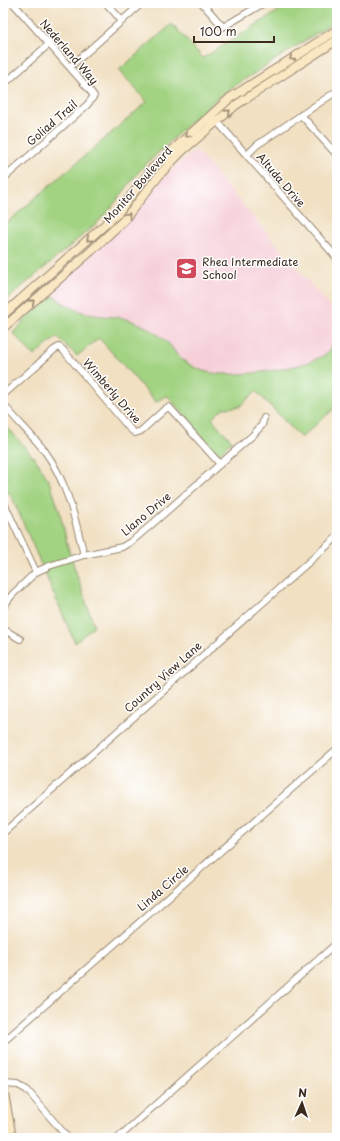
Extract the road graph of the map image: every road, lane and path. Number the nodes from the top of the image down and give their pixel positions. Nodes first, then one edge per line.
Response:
1 (13, 3) edge
2 (106, 3) edge
3 (142, 3) edge
4 (202, 3) edge
5 (264, 3) edge
6 (122, 21) junction
7 (337, 30) edge
8 (337, 40) edge
9 (49, 44) junction
10 (70, 67) junction
11 (3, 85) edge
12 (337, 91) edge
13 (94, 96) joint
14 (301, 115) junction
15 (214, 118) junction
16 (247, 155) junction
17 (337, 155) edge
18 (3, 179) edge
19 (337, 258) edge
20 (3, 315) edge
21 (3, 328) edge
22 (3, 395) edge
23 (3, 404) edge
24 (264, 418) dead end
25 (220, 464) junction
26 (3, 501) edge
27 (337, 537) edge
28 (84, 555) junction
29 (36, 572) junction
30 (3, 607) edge
31 (3, 629) edge
32 (20, 639) dead end
33 (337, 749) edge
34 (3, 833) edge
35 (337, 943) edge
36 (3, 1042) edge
37 (3, 1084) edge
38 (3, 1088) edge
39 (12, 1138) edge
40 (68, 1138) edge
41 (118, 1138) edge

1 - 9 street, Nederland Way
2 - 6 street
3 - 6 street
4 - 5 street
6 - 10 street
7 -> 15 street, Monitor Boulevard
15 -> 8 street, Monitor Boulevard
9 - 10 street, Nederland Way
9 - 11 street
10 - 13 street, Nederland Way
12 - 14 street
13 - 18 street, Goliad Trail
14 - 16 street
14 - 17 street
15 - 16 street, Altuda Drive
15 -> 20 street, Monitor Boulevard
21 -> 15 street, Monitor Boulevard
16 - 19 street, Altuda Drive
22 - 25 street, Wimberly Drive
23 - 28 street
24 - 25 street, Llano Drive
25 - 28 street, Llano Drive
26 - 29 street
27 - 34 street, Country View Lane
28 - 29 street, Llano Drive
29 - 30 street, Llano Drive
31 - 32 street
33 - 36 street, Linda Circle
35 - 41 street
37 - 40 street
38 - 39 street

